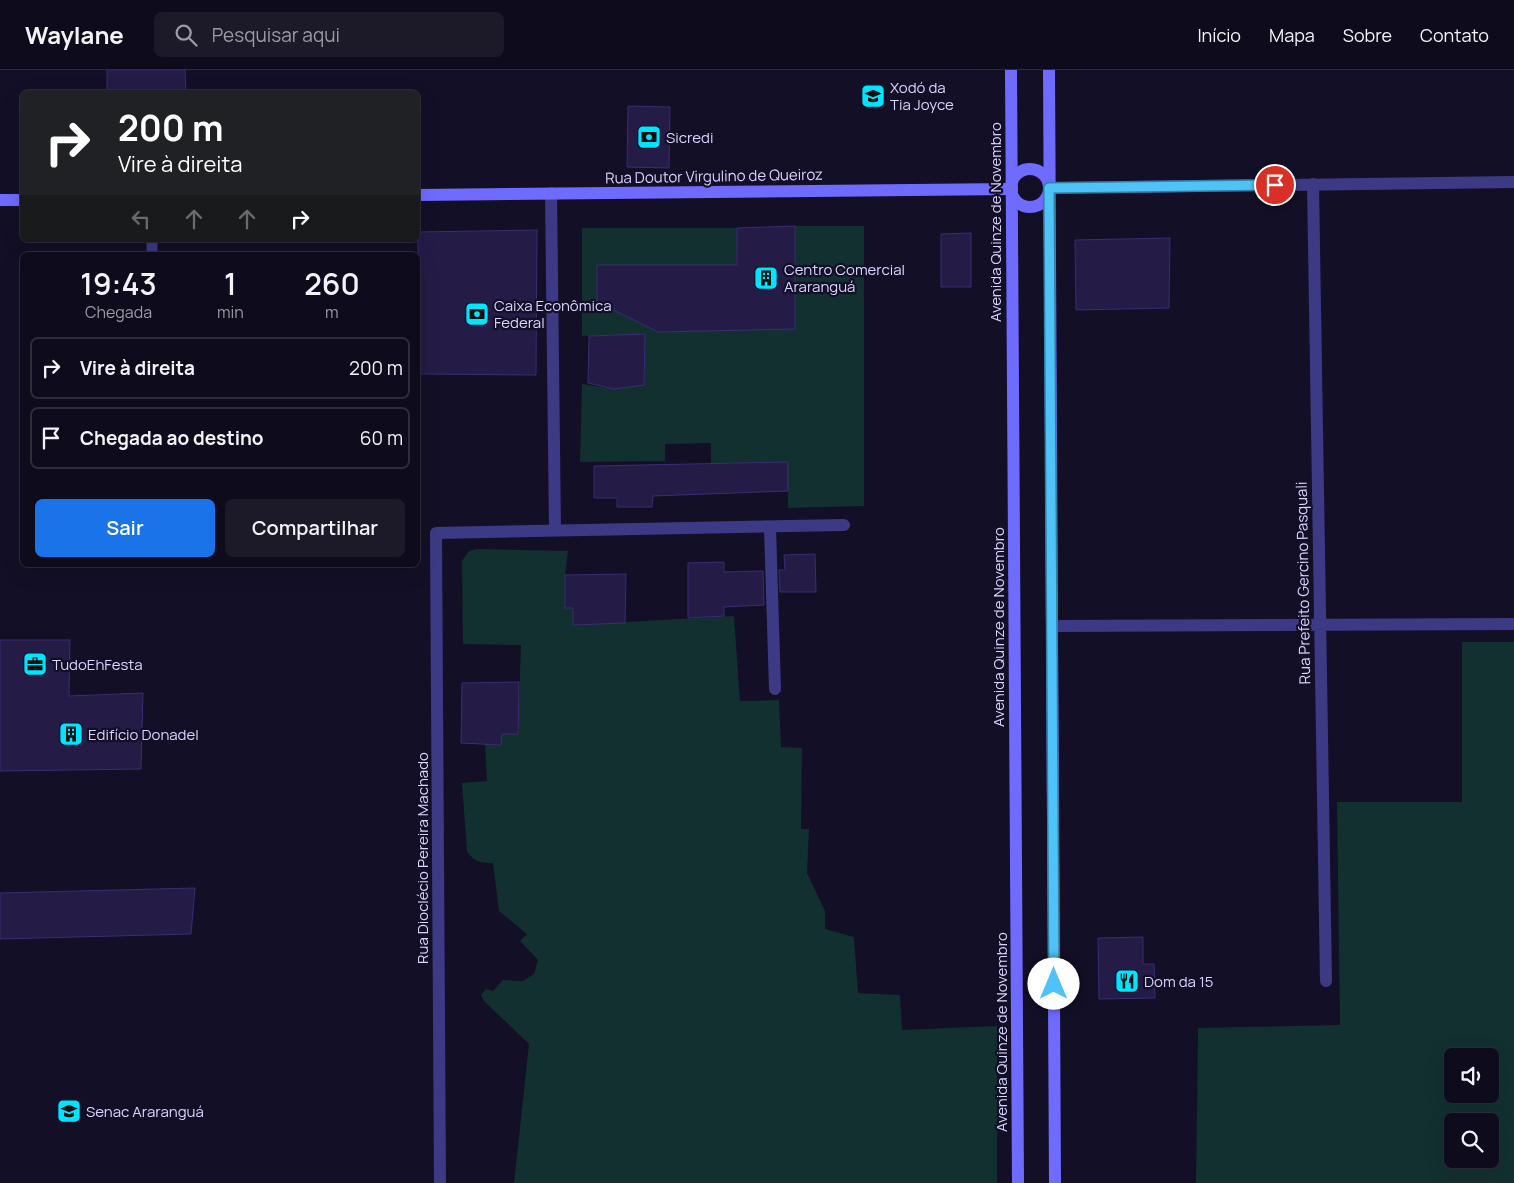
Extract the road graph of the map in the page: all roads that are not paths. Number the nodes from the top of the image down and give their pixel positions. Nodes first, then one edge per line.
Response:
1 (1011, 70) edge
2 (1048, 70) edge
3 (1514, 182) edge
4 (1313, 184) junction
5 (1049, 188) junction
6 (1012, 189) junction
7 (552, 193) junction
8 (420, 195) edge
9 (0, 200) edge
10 (20, 200) edge
11 (844, 525) dead end
12 (770, 527) junction
13 (555, 530) junction
14 (1514, 624) edge
15 (1320, 625) junction
16 (1052, 626) junction
17 (775, 689) dead end
18 (1326, 981) dead end
19 (440, 1183) edge
20 (1018, 1183) edge
21 (1055, 1183) edge

1 - 6 street, Avenida Quinze de Novembro
2 - 5 street
3 - 4 street
4 - 5 street
4 - 15 street, Rua Prefeito Gercino Pasquali
5 - 6 street
5 - 6 street
5 - 16 street
6 - 7 street, Rua Doutor Virgulino de Queiroz
6 - 20 street, Avenida Quinze de Novembro
7 - 8 street, Rua Doutor Virgulino de Queiroz
7 - 13 street
9 - 10 street
11 - 12 street
12 - 13 street
12 - 17 street
13 - 19 street, Rua Dioclécio Pereira Machado
14 - 15 street
15 - 16 street
15 - 18 street, Rua Prefeito Gercino Pasquali
16 - 21 street

